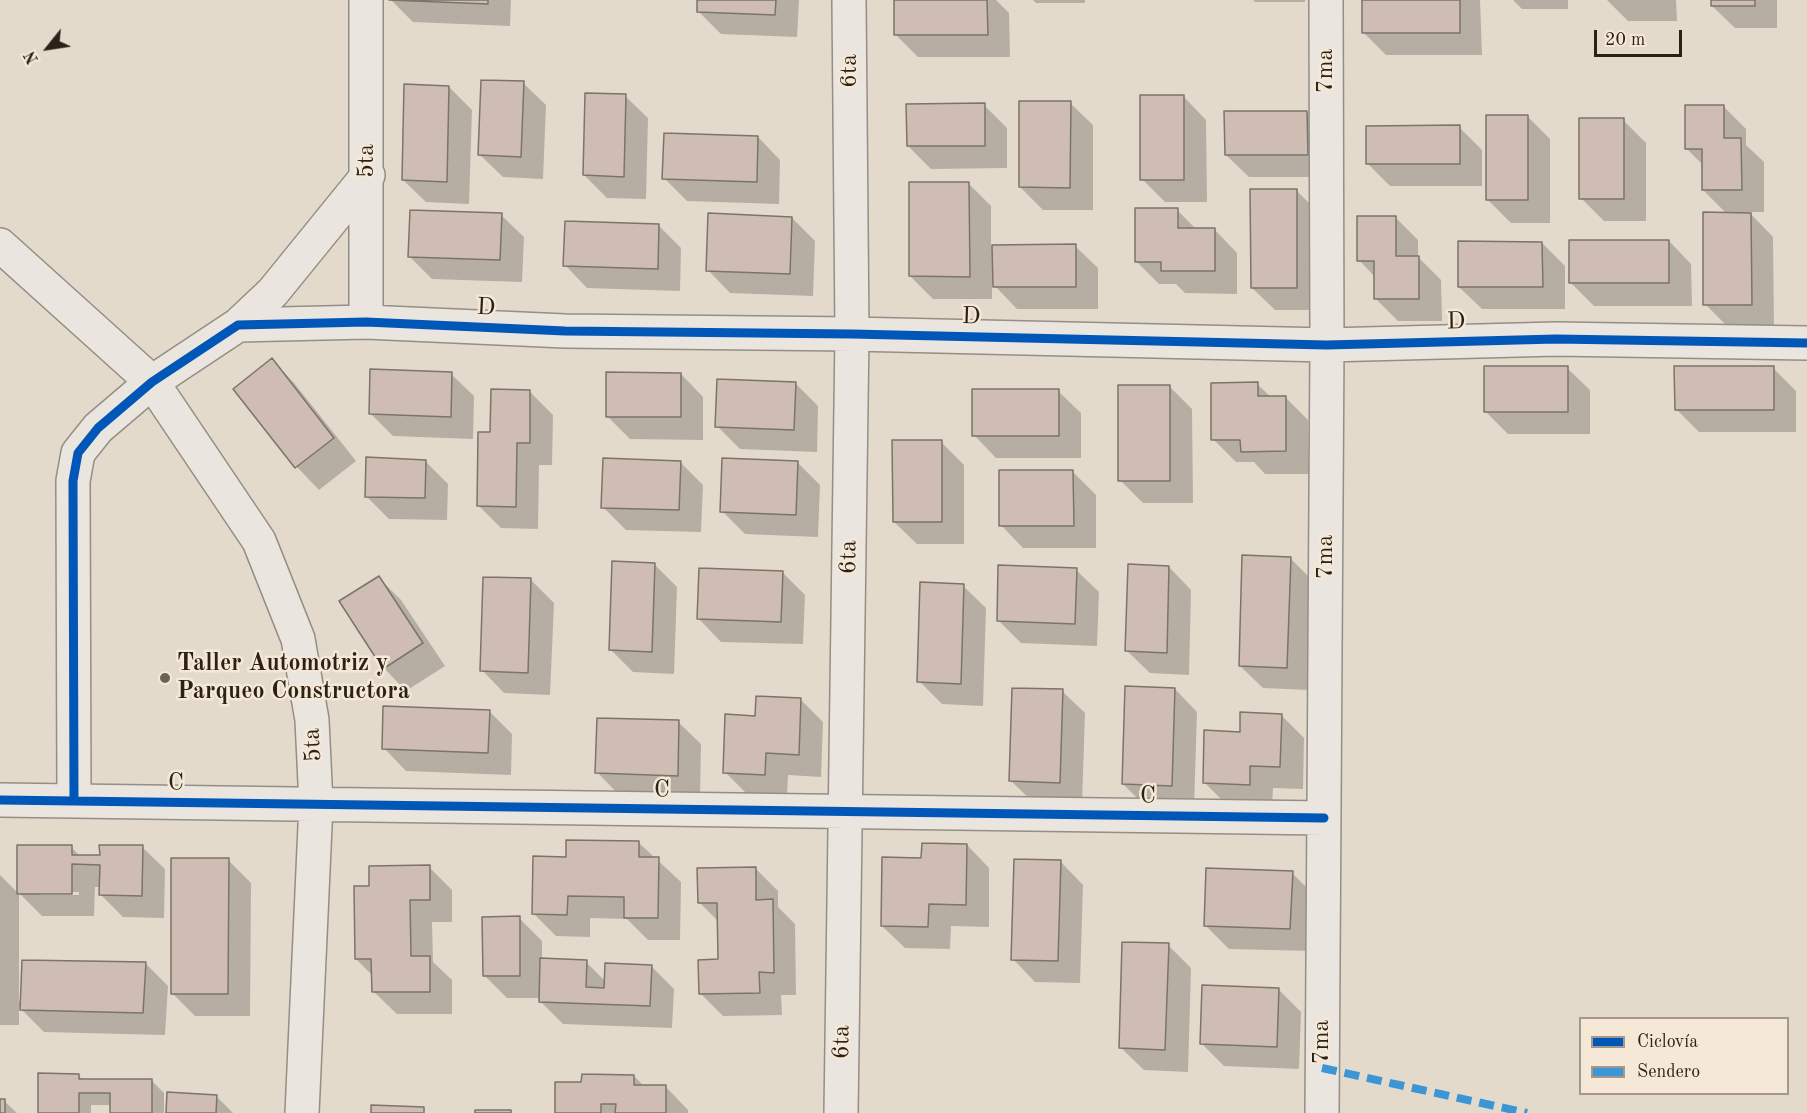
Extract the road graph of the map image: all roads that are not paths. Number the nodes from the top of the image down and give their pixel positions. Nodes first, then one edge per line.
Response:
1 (366, 0) edge
2 (849, 0) edge
3 (1326, 0) edge
4 (368, 175) junction
5 (0, 244) edge
6 (366, 322) junction
7 (238, 325) junction
8 (852, 334) junction
9 (1807, 343) edge
10 (1327, 345) junction
11 (152, 382) junction
12 (0, 800) edge
13 (74, 801) junction
14 (316, 804) junction
15 (845, 812) junction
16 (1324, 818) junction
17 (302, 1113) edge
18 (842, 1113) edge
19 (1322, 1113) edge

1 - 4 street, 5ta
2 - 8 street, 6ta
3 - 10 street, 7ma
4 - 6 street, 5ta
4 - 7 street
5 - 11 street, 5ta
6 - 7 street, D
6 - 8 street, D
7 - 11 street
8 - 10 street, D
8 - 15 street, 6ta
9 - 10 street, D
10 - 16 street, 7ma
11 - 13 street
11 - 14 street, 5ta
12 - 13 street, C
13 - 14 street, C
14 - 15 street, C
14 - 17 street, 5ta
15 - 16 street, C
15 - 18 street, 6ta
16 - 19 street, 7ma

